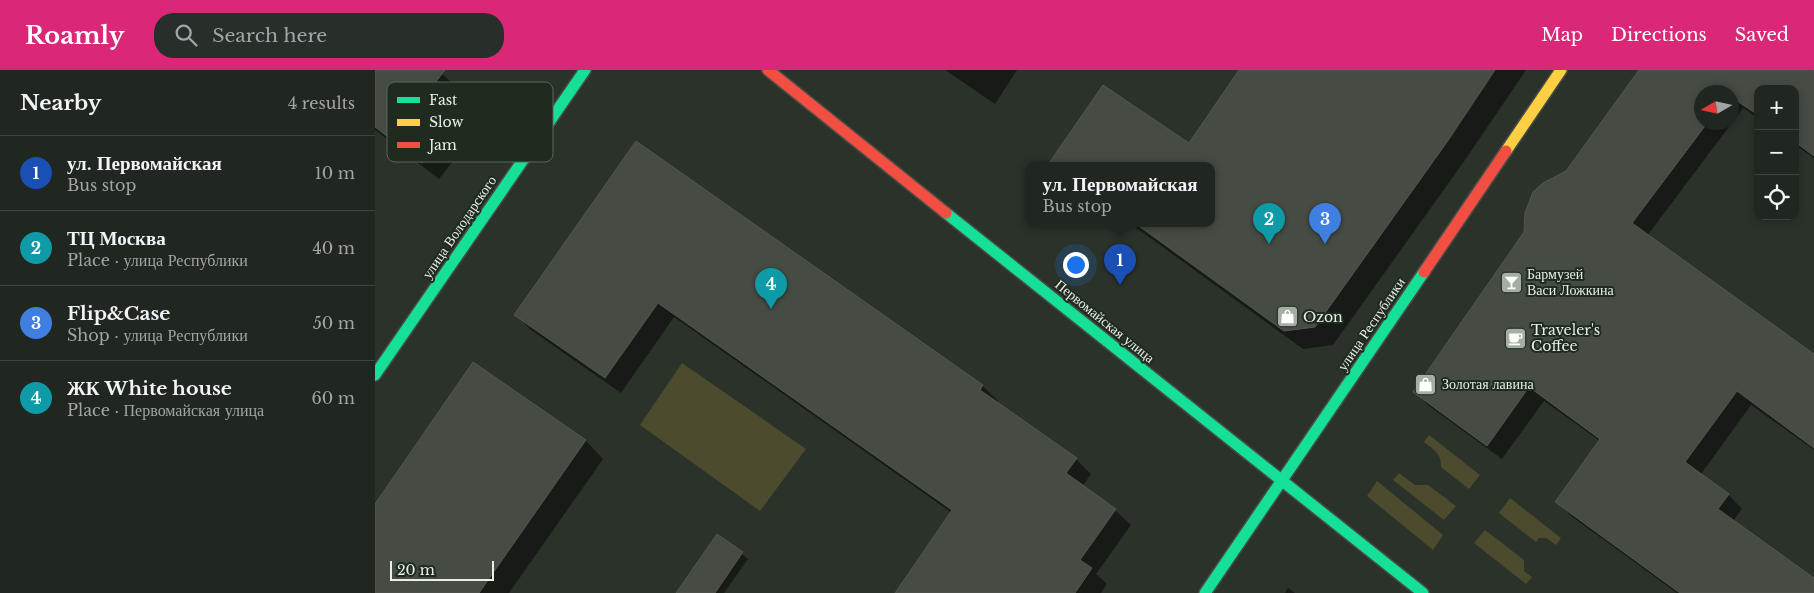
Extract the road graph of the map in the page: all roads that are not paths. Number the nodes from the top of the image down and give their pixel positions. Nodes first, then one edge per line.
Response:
1 (585, 70) edge
2 (768, 70) edge
3 (1561, 70) edge
4 (553, 116) edge
5 (522, 162) edge
6 (375, 375) edge
7 (1282, 482) junction
8 (1205, 593) edge
9 (1423, 593) edge

1 - 4 street, улица Володарского
2 - 7 street, Первомайская улица
3 - 7 street, улица Республики
5 - 6 street, улица Володарского
7 - 8 street, улица Республики
7 - 9 street, Первомайская улица

